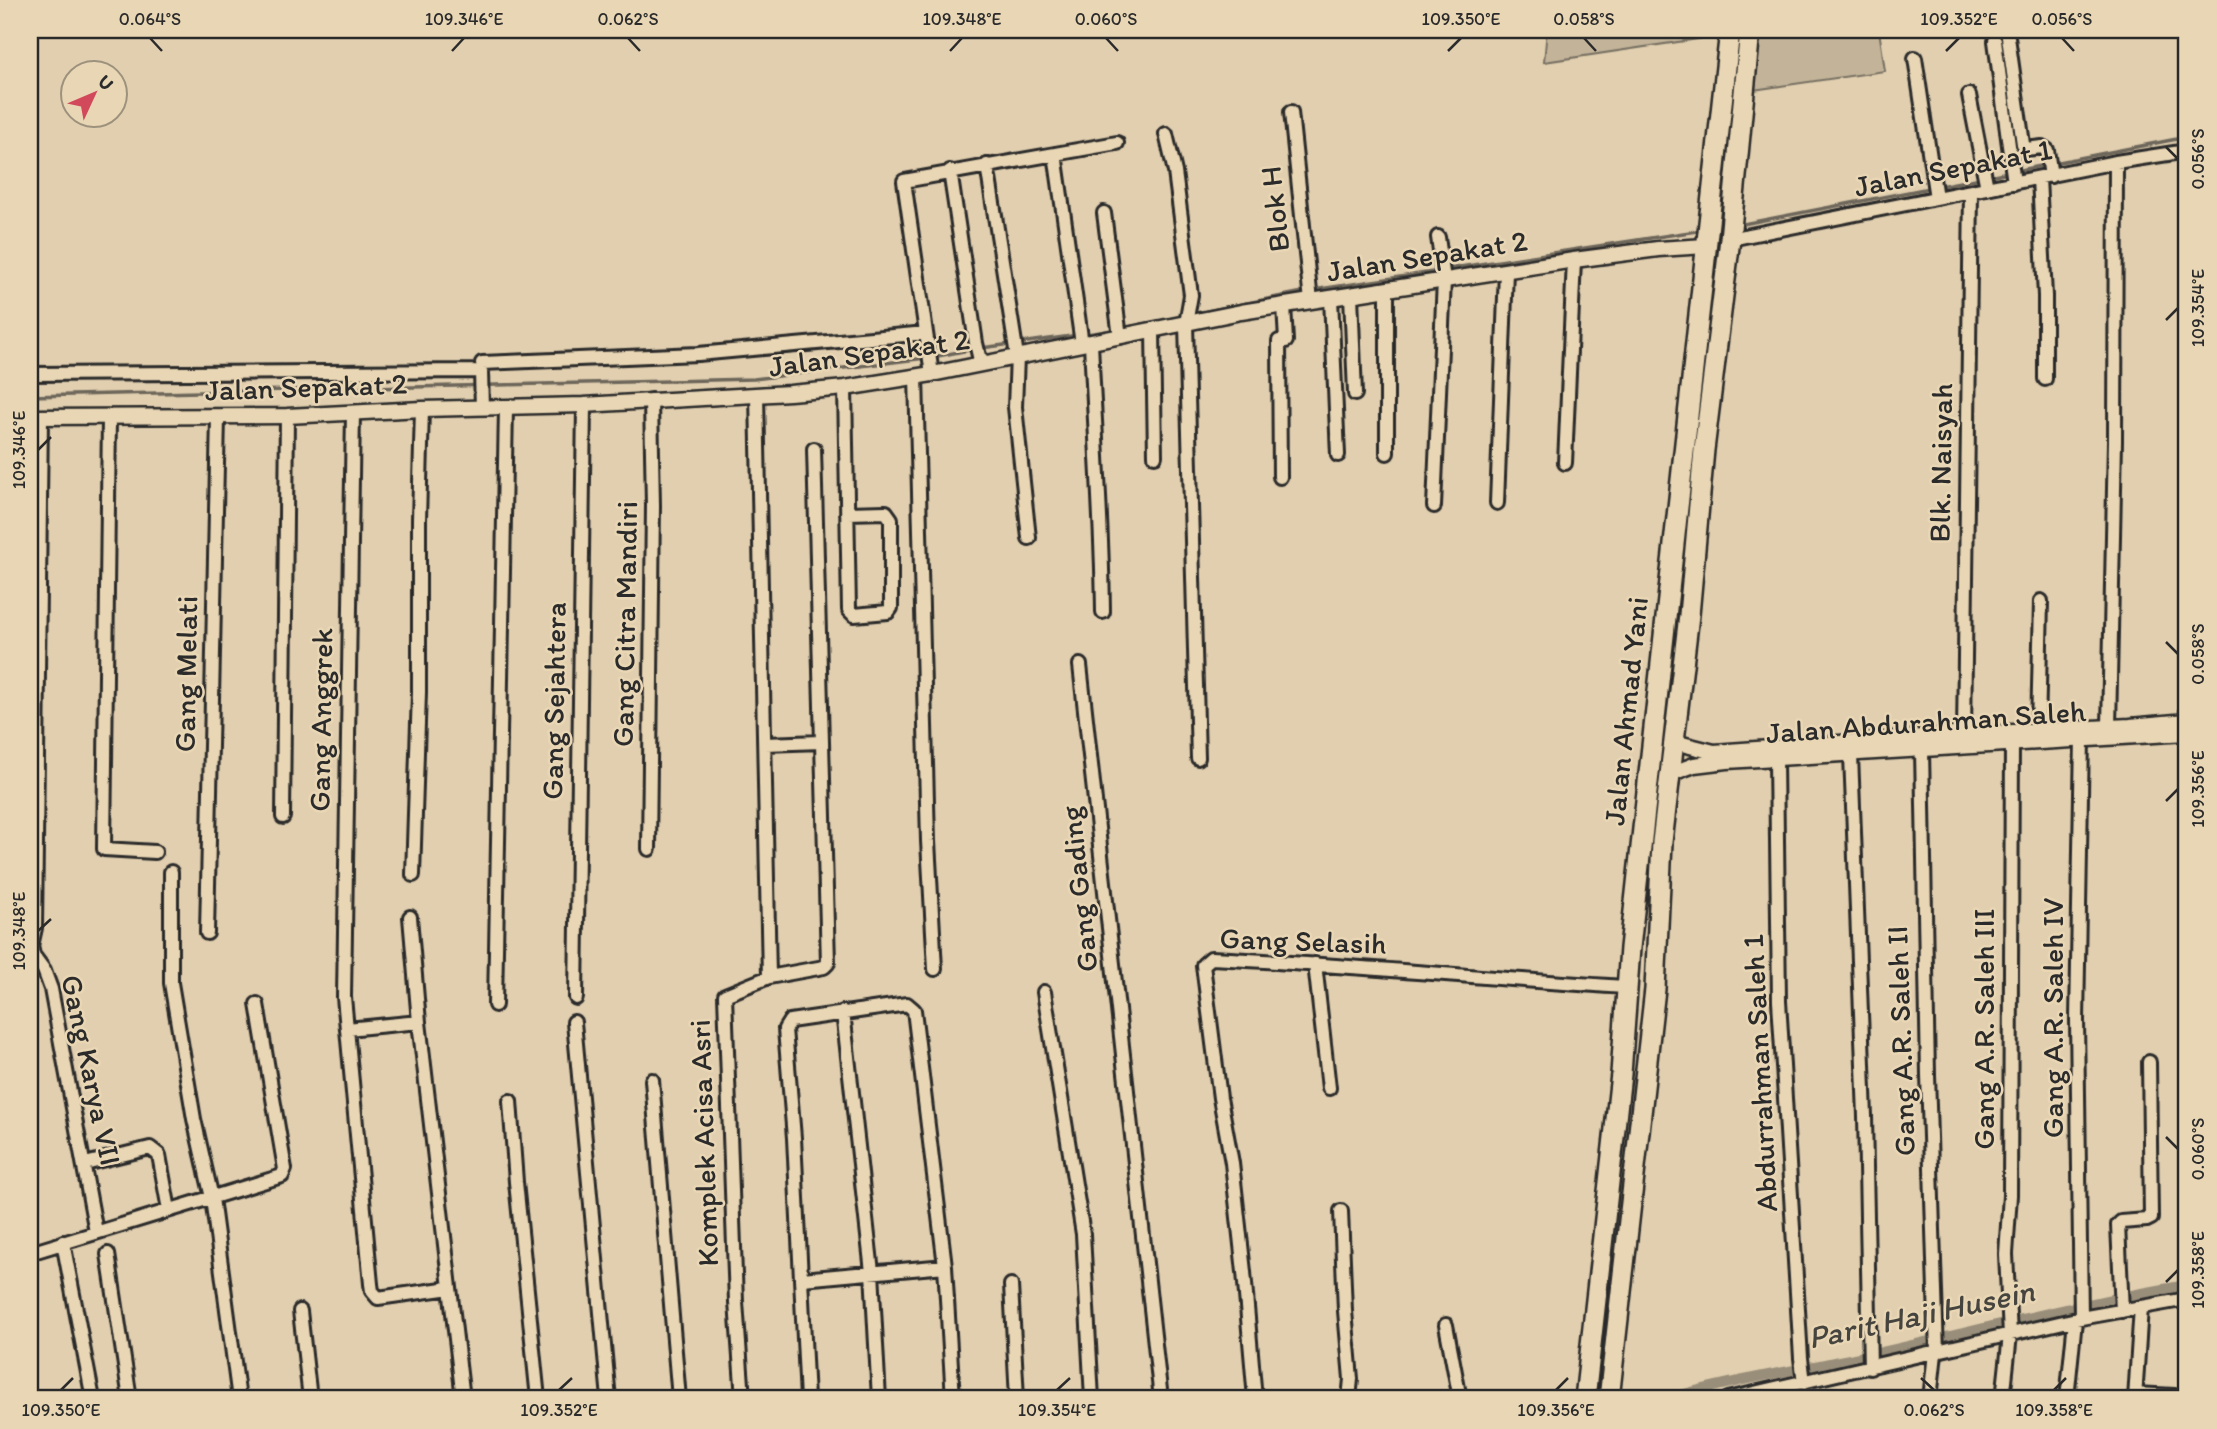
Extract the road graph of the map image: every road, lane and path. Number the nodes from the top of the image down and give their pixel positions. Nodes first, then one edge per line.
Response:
1 (1730, 30) edge
2 (1751, 30) edge
3 (2007, 30) edge
4 (1995, 41) dead end
5 (1915, 58) dead end
6 (1969, 95) dead end
7 (1291, 111) dead end
8 (1166, 134) dead end
9 (1116, 143) dead end
10 (2187, 151) edge
11 (1055, 154) junction
12 (2116, 162) junction
13 (987, 165) junction
14 (2047, 170) junction
15 (950, 171) junction
16 (2012, 174) junction
17 (1985, 178) junction
18 (1971, 191) junction
19 (1935, 195) junction
20 (1104, 213) dead end
21 (1730, 231) junction
22 (1438, 237) dead end
23 (1706, 242) junction
24 (1574, 260) junction
25 (1448, 270) junction
26 (1506, 271) junction
27 (1387, 289) junction
28 (1351, 295) junction
29 (1331, 298) junction
30 (1311, 299) junction
31 (1284, 305) junction
32 (1188, 314) junction
33 (1697, 327) junction
34 (1719, 329) junction
35 (1119, 331) junction
36 (1153, 331) junction
37 (926, 333) junction
38 (1083, 338) junction
39 (1017, 353) junction
40 (980, 354) junction
41 (931, 364) junction
42 (482, 370) junction
43 (30, 374) edge
44 (916, 376) junction
45 (2045, 379) dead end
46 (845, 388) junction
47 (1355, 394) dead end
48 (757, 395) junction
49 (651, 400) junction
50 (482, 401) junction
51 (584, 405) junction
52 (506, 408) junction
53 (422, 409) junction
54 (353, 412) junction
55 (287, 416) junction
56 (35, 417) edge
57 (109, 417) junction
58 (218, 417) junction
59 (814, 449) dead end
60 (1387, 453) dead end
61 (1338, 455) dead end
62 (1155, 456) dead end
63 (1565, 463) dead end
64 (1280, 477) dead end
65 (1497, 503) dead end
66 (1434, 506) dead end
67 (847, 513) junction
68 (1030, 538) dead end
69 (2041, 601) dead end
70 (1103, 612) dead end
71 (1080, 665) dead end
72 (2187, 710) edge
73 (2187, 721) edge
74 (2109, 727) junction
75 (2038, 730) junction
76 (2130, 731) junction
77 (2187, 733) edge
78 (1964, 735) junction
79 (2082, 738) junction
80 (821, 742) junction
81 (1674, 742) junction
82 (2012, 743) junction
83 (765, 744) junction
84 (1922, 750) junction
85 (1851, 755) junction
86 (1765, 756) junction
87 (1198, 758) dead end
88 (1670, 774) junction
89 (283, 817) dead end
90 (649, 849) dead end
91 (155, 852) dead end
92 (171, 872) dead end
93 (413, 875) dead end
94 (410, 917) dead end
95 (207, 933) dead end
96 (1315, 964) junction
97 (934, 969) dead end
98 (769, 977) junction
99 (1628, 987) junction
100 (1044, 992) dead end
101 (576, 998) dead end
102 (257, 1004) dead end
103 (495, 1005) dead end
104 (843, 1012) junction
105 (419, 1022) junction
106 (574, 1022) dead end
107 (346, 1029) junction
108 (2149, 1062) dead end
109 (1621, 1074) junction
110 (1646, 1076) junction
111 (652, 1080) dead end
112 (1329, 1088) dead end
113 (510, 1101) dead end
114 (85, 1164) junction
115 (212, 1198) junction
116 (169, 1210) junction
117 (1340, 1211) dead end
118 (96, 1232) junction
119 (63, 1242) junction
120 (30, 1252) edge
121 (108, 1254) dead end
122 (945, 1266) junction
123 (872, 1272) junction
124 (802, 1279) junction
125 (1011, 1285) dead end
126 (450, 1288) junction
127 (2187, 1299) edge
128 (2141, 1307) junction
129 (2122, 1308) junction
130 (300, 1311) dead end
131 (2079, 1317) junction
132 (1446, 1325) dead end
133 (2009, 1332) junction
134 (1936, 1350) junction
135 (1869, 1359) junction
136 (1801, 1381) junction
137 (2136, 1397) edge
138 (93, 1399) edge
139 (130, 1399) edge
140 (239, 1399) edge
141 (310, 1399) edge
142 (463, 1399) edge
143 (538, 1399) edge
144 (608, 1399) edge
145 (679, 1399) edge
146 (743, 1399) edge
147 (807, 1399) edge
148 (879, 1399) edge
149 (953, 1399) edge
150 (1017, 1399) edge
151 (1093, 1399) edge
152 (1161, 1399) edge
153 (1255, 1399) edge
154 (1349, 1399) edge
155 (1460, 1399) edge
156 (1585, 1399) edge
157 (1609, 1399) edge
158 (1728, 1399) edge
159 (1794, 1399) edge
160 (1930, 1399) edge
161 (2003, 1399) edge
162 (2067, 1399) edge
163 (2175, 1399) edge

1 - 23 highway, Jalan Ahmad Yani
2 - 21 highway, Jalan Ahmad Yani
3 - 14 street
4 - 16 street
5 - 19 street
6 - 17 street
7 - 30 street, Blok H
8 - 32 street
9 - 11 street
10 - 12 street, Jalan Sepakat 1
11 - 13 street
11 - 38 street
12 - 14 street, Jalan Sepakat 1
12 - 74 street
13 - 15 street
13 - 39 street
14 - 16 street, Jalan Sepakat 1
14 - 45 street
15 - 37 street
15 - 40 street
16 - 17 street, Jalan Sepakat 1
17 - 18 street, Jalan Sepakat 1
18 - 19 street, Jalan Sepakat 1
18 - 78 street, Blk. Naisyah
19 - 21 street, Jalan Sepakat 1
20 - 35 street
21 - 34 highway, Jalan Ahmad Yani
22 - 25 street
23 - 24 street, Jalan Sepakat 2
23 - 33 highway, Jalan Ahmad Yani
24 - 26 street, Jalan Sepakat 2
24 - 63 street
25 - 26 street, Jalan Sepakat 2
25 - 27 street, Jalan Sepakat 2
25 - 66 street
26 - 65 street
27 - 28 street, Jalan Sepakat 2
27 - 60 street
28 - 29 street, Jalan Sepakat 2
28 - 47 street
29 - 30 street, Jalan Sepakat 2
29 - 61 street
30 - 31 street, Jalan Sepakat 2
31 - 32 street, Jalan Sepakat 2
31 - 64 street
32 - 36 street, Jalan Sepakat 2
32 - 87 street
33 - 34 highway
33 - 99 highway, Jalan Ahmad Yani
34 - 81 highway, Jalan Ahmad Yani
35 - 36 street, Jalan Sepakat 2
35 - 38 street, Jalan Sepakat 2
36 - 62 street
37 - 41 street
37 - 42 street
38 - 39 street, Jalan Sepakat 2
38 - 70 street
39 - 40 street, Jalan Sepakat 2
39 - 68 street
40 - 41 street, Jalan Sepakat 2
41 - 44 street, Jalan Sepakat 2
42 - 43 street
42 - 50 street
44 - 46 street, Jalan Sepakat 2
44 - 97 street
46 - 48 street, Jalan Sepakat 2
46 - 67 street
48 - 49 street, Jalan Sepakat 2
48 - 83 street
49 - 51 street, Jalan Sepakat 2
49 - 90 street, Gang Citra Mandiri
50 - 52 street, Jalan Sepakat 2
50 - 53 street, Jalan Sepakat 2
51 - 52 street, Jalan Sepakat 2
51 - 101 street, Gang Sejahtera
52 - 103 street
53 - 54 street, Jalan Sepakat 2
53 - 93 street
54 - 55 street, Jalan Sepakat 2
54 - 107 street, Gang Anggrek
55 - 58 street, Jalan Sepakat 2
55 - 89 street
56 - 57 street, Jalan Sepakat 2
56 - 114 street, Gang Karya VII
57 - 58 street, Jalan Sepakat 2
57 - 91 street
58 - 95 street, Gang Melati
59 - 80 street
67 - 67 street
69 - 75 street
71 - 152 street, Gang Gading
72 - 73 street
73 - 76 street, Jalan Abdurahman Saleh
74 - 75 street, Jalan Abdurahman Saleh
74 - 76 street, Jalan Abdurahman Saleh
75 - 78 street, Jalan Abdurahman Saleh
76 - 77 street, Jalan Abdurahman Saleh
76 - 79 street, Jalan Abdurahman Saleh
78 - 86 street, Jalan Abdurahman Saleh
79 - 82 street, Jalan Abdurahman Saleh
79 - 131 street, Gang A.R. Saleh IV
80 - 83 street
80 - 98 street, Komplek Acisa Asri
81 - 86 street, Jalan Abdurahman Saleh
81 - 88 highway, Jalan Ahmad Yani
82 - 84 street, Jalan Abdurahman Saleh
82 - 133 street, Gang A.R. Saleh III
83 - 98 street
84 - 85 street, Jalan Abdurahman Saleh
84 - 134 street, Gang A.R. Saleh II
85 - 86 street, Jalan Abdurahman Saleh
85 - 135 street
86 - 88 street, Jalan Abdurahman Saleh
86 - 136 street, Abdurrahman Saleh 1
88 - 110 highway, Jalan Ahmad Yani
92 - 115 street
94 - 105 street
96 - 99 street, Gang Selasih
96 - 112 street
96 - 153 street, Gang Selasih
98 - 146 street, Komplek Acisa Asri
99 - 109 highway, Jalan Ahmad Yani
100 - 151 street
102 - 115 street
104 - 122 street
104 - 123 street
104 - 124 street
105 - 107 street
105 - 126 street
106 - 144 street
107 - 126 street, Gang Anggrek
108 - 129 street
109 - 110 highway
109 - 156 highway, Jalan Ahmad Yani
110 - 157 highway, Jalan Ahmad Yani
111 - 145 street
113 - 143 street
114 - 116 street
114 - 118 street, Gang Karya VII
115 - 116 street
115 - 140 street
116 - 118 street
117 - 154 street
118 - 119 street
119 - 120 street
119 - 138 street
121 - 139 street
122 - 123 street
122 - 149 street
123 - 124 street
123 - 148 street
124 - 147 street
125 - 150 street
126 - 142 street
127 - 128 street
128 - 129 street
128 - 137 street
129 - 131 street
130 - 141 street
131 - 133 street
131 - 162 street, Gang A.R. Saleh IV
132 - 155 street
133 - 134 street
133 - 161 street, Gang A.R. Saleh III
134 - 135 street
134 - 160 street, Gang A.R. Saleh II
135 - 136 street
136 - 158 street
136 - 159 street, Abdurrahman Saleh 1
137 - 163 street

